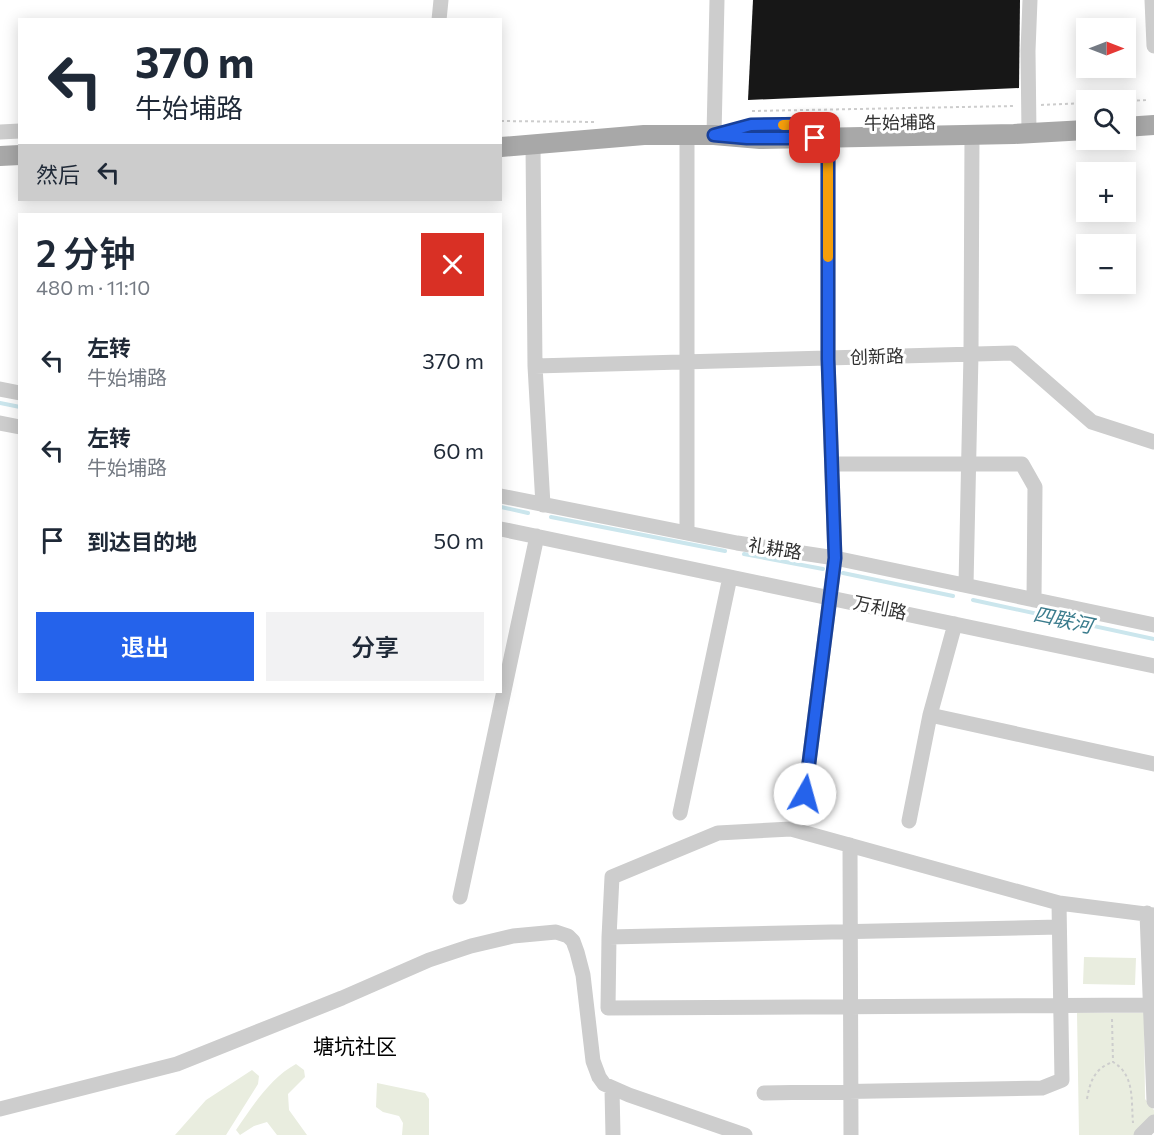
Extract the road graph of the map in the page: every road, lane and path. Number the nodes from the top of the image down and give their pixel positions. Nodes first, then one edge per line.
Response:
1 (441, 0) edge
2 (717, 0) edge
3 (1030, 0) edge
4 (1152, 0) edge
5 (439, 18) edge
6 (1154, 46) edge
7 (1136, 103) edge
8 (1076, 105) edge
9 (1152, 106) edge
10 (752, 111) dead end
11 (1136, 111) edge
12 (1028, 116) junction
13 (1076, 117) edge
14 (1154, 125) edge
15 (1136, 126) edge
16 (1076, 128) edge
17 (18, 131) edge
18 (828, 131) junction
19 (0, 132) edge
20 (687, 135) junction
21 (714, 135) junction
22 (972, 135) junction
23 (533, 144) junction
24 (502, 147) edge
25 (18, 155) edge
26 (0, 156) edge
27 (971, 354) junction
28 (828, 359) junction
29 (687, 362) junction
30 (535, 366) junction
31 (0, 389) edge
32 (18, 393) edge
33 (0, 423) edge
34 (18, 427) edge
35 (1154, 442) edge
36 (969, 463) junction
37 (831, 464) junction
38 (502, 496) edge
39 (543, 505) junction
40 (502, 529) edge
41 (687, 533) junction
42 (537, 536) junction
43 (835, 558) junction
44 (730, 577) junction
45 (966, 585) junction
46 (830, 598) junction
47 (1034, 600) junction
48 (956, 624) junction
49 (1154, 625) edge
50 (1154, 666) edge
51 (930, 715) junction
52 (1154, 764) edge
53 (805, 794) dead end
54 (680, 813) dead end
55 (909, 821) dead end
56 (850, 845) junction
57 (460, 897) dead end
58 (1059, 903) junction
59 (1150, 914) edge
60 (1059, 927) junction
61 (851, 932) junction
62 (609, 937) junction
63 (1061, 1005) junction
64 (1150, 1005) junction
65 (851, 1007) junction
66 (1112, 1013) dead end
67 (1113, 1062) junction
68 (612, 1089) junction
69 (851, 1091) junction
70 (764, 1093) dead end
71 (1087, 1099) dead end
72 (1154, 1101) edge
73 (0, 1109) edge
74 (1154, 1122) edge
75 (1138, 1131) edge
76 (613, 1135) edge
77 (745, 1135) edge
78 (851, 1135) edge

1 - 5 street
2 - 21 street
3 - 12 street
4 - 6 street
7 - 9 path
8 - 12 path
9 - 11 main road
10 - 12 path
12 - 13 main road, 牛始埔路
12 - 16 main road, 牛始埔路
12 - 18 main road, 牛始埔路
12 - 22 main road, 牛始埔路
14 - 15 main road
17 - 19 street
18 - 21 main road, 牛始埔路
18 - 22 main road, 牛始埔路
18 - 28 street
20 - 21 main road, 牛始埔路
20 - 23 main road, 牛始埔路
20 - 29 street
22 - 27 street
23 - 24 main road, 牛始埔路
23 - 30 street
25 - 26 main road
27 - 28 street, 创新路
27 - 35 street, 创新路
27 - 36 street
28 - 29 street, 创新路
28 - 37 street
29 - 30 street, 创新路
29 - 41 street
30 - 39 street
31 - 32 street
33 - 34 street
36 - 37 street
36 - 45 street
36 - 47 street
37 - 43 street
38 - 39 street, 礼耕路
39 - 41 street, 礼耕路
40 - 42 street, 万利路
41 - 43 street, 礼耕路
42 - 44 street, 万利路
42 - 57 street
43 - 45 street, 礼耕路
43 - 46 street
44 - 46 street, 万利路
44 - 54 street
45 - 47 street, 礼耕路
46 - 48 street, 万利路
46 - 53 street
47 - 49 street, 礼耕路
48 - 50 street, 万利路
48 - 51 street
51 - 52 street
51 - 55 street
56 - 58 street
56 - 61 street
56 - 62 street
58 - 59 street
58 - 60 street
59 - 64 street
60 - 61 street
60 - 63 street
61 - 62 street
61 - 65 street
62 - 65 street
63 - 64 street
63 - 65 street
63 - 69 street
64 - 72 street
65 - 69 street
66 - 67 path
67 - 71 path
67 - 75 path
68 - 73 street
68 - 76 street
68 - 77 street
69 - 70 street
69 - 78 street
74 - 75 street

